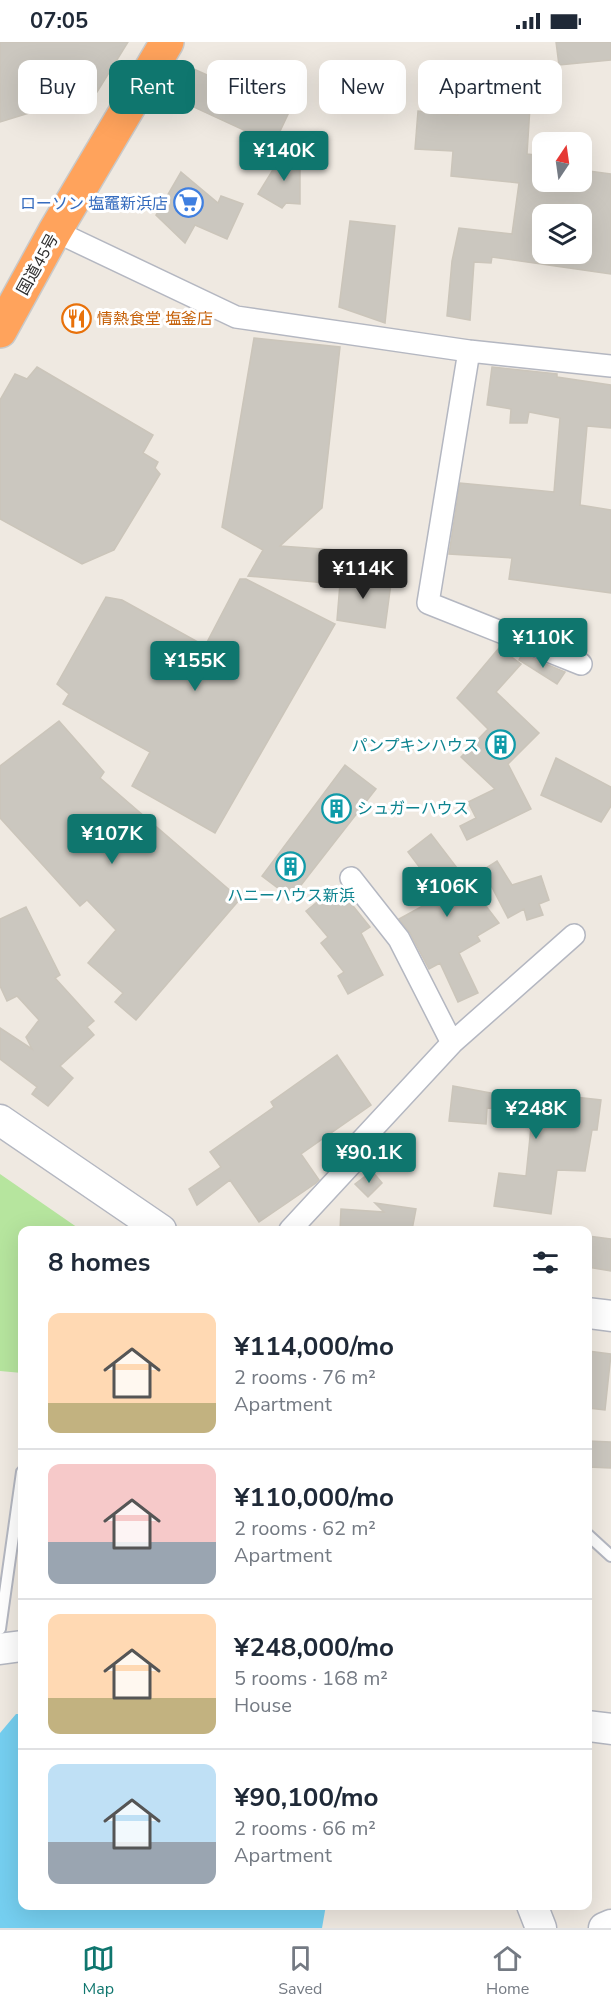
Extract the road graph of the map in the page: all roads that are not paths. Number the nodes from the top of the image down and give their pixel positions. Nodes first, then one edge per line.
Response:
1 (166, 42) edge
2 (55, 231) junction
3 (0, 331) edge
4 (469, 351) junction
5 (611, 366) edge
6 (581, 664) dead end
7 (351, 878) dead end
8 (574, 935) dead end
9 (452, 1043) junction
10 (0, 1120) edge
11 (155, 1226) edge
12 (294, 1226) edge
13 (592, 1314) edge
14 (611, 1316) edge
15 (18, 1501) edge
16 (592, 1539) edge
17 (611, 1556) edge
18 (0, 1629) edge
19 (18, 1647) edge
20 (0, 1649) edge
21 (592, 1727) edge
22 (611, 1729) edge
23 (534, 1910) edge
24 (611, 1925) edge
25 (541, 1928) edge
26 (604, 1928) edge

1 - 2 highway, 国道45号
2 - 3 highway, 国道45号
2 - 4 street
4 - 5 street
4 - 6 street
7 - 9 street
8 - 9 street
9 - 12 street
10 - 11 street
13 - 14 street
15 - 18 lane
16 - 17 lane
19 - 20 street
21 - 22 street
23 - 25 street
24 - 26 street

